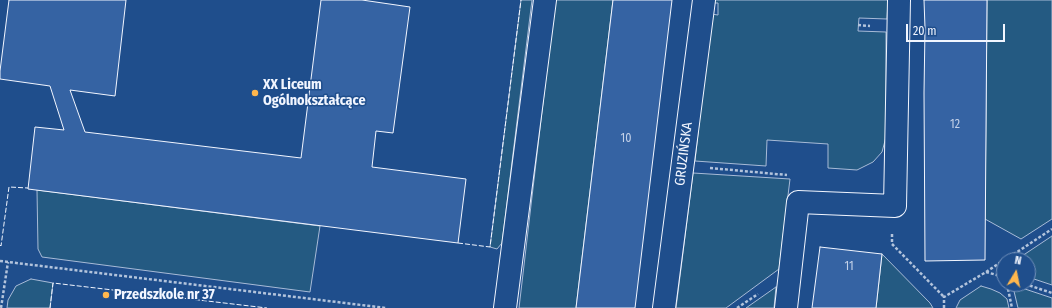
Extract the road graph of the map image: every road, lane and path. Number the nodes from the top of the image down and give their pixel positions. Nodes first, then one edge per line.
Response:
1 (545, 0) edge
2 (704, 0) edge
3 (899, 0) edge
4 (682, 166) junction
5 (798, 202) junction
6 (895, 206) junction
7 (1052, 229) edge
8 (1016, 252) edge
9 (0, 261) edge
10 (8, 262) junction
11 (996, 265) edge
12 (986, 272) junction
13 (996, 275) edge
14 (1036, 288) edge
15 (1009, 292) edge
16 (1052, 293) edge
17 (944, 297) junction
18 (1, 308) edge
19 (386, 308) edge
20 (505, 308) edge
21 (664, 308) edge
22 (786, 308) edge
23 (944, 308) edge
24 (1012, 308) edge

1 - 20 street
2 - 4 street, GRUZIŃSKA
3 - 6 street
4 - 5 path
4 - 21 street, GRUZIŃSKA
5 - 6 street
5 - 22 street
6 - 17 path
7 - 8 path
9 - 10 path
10 - 18 path
10 - 19 path
11 - 12 path
12 - 13 path
12 - 17 path
14 - 16 path
15 - 24 path
17 - 23 path

